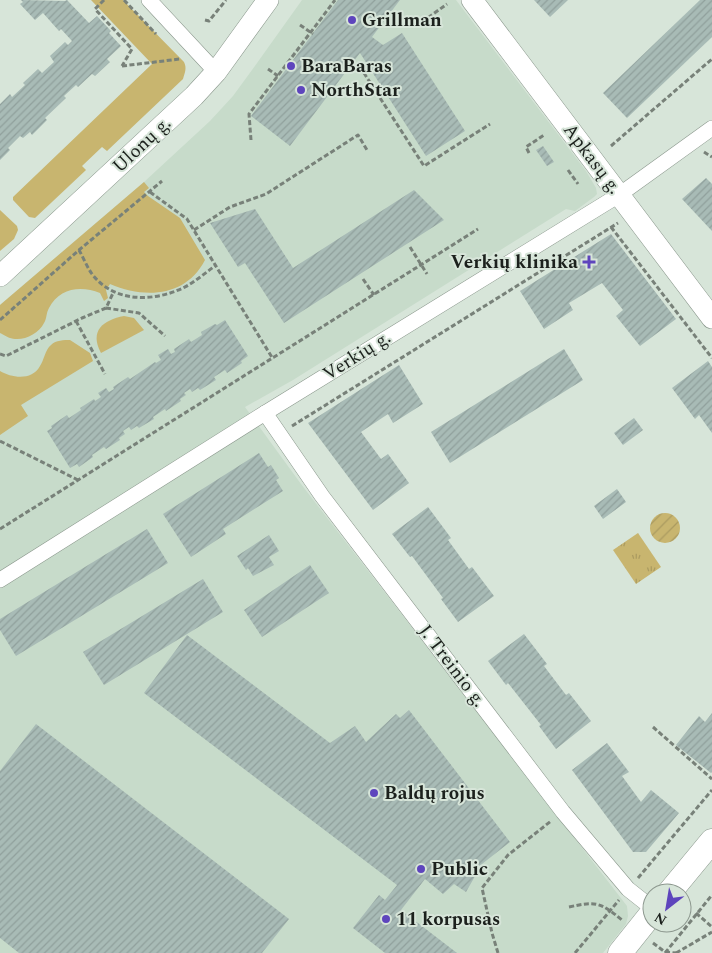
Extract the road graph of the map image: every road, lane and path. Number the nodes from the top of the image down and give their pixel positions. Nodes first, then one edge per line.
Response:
1 (104, 0) edge
2 (124, 0) edge
3 (149, 0) edge
4 (226, 0) edge
5 (268, 0) edge
6 (335, 0) edge
7 (472, 0) edge
8 (447, 4) dead end
9 (205, 20) dead end
10 (422, 22) dead end
11 (300, 24) dead end
12 (312, 33) junction
13 (162, 40) dead end
14 (174, 53) dead end
15 (712, 59) edge
16 (352, 64) dead end
17 (268, 69) dead end
18 (216, 72) junction
19 (278, 76) junction
20 (490, 124) dead end
21 (712, 128) edge
22 (544, 135) dead end
23 (251, 140) dead end
24 (611, 146) dead end
25 (367, 150) dead end
26 (530, 153) dead end
27 (568, 170) dead end
28 (162, 181) dead end
29 (578, 184) dead end
30 (150, 192) junction
31 (619, 195) junction
32 (634, 214) junction
33 (611, 227) junction
34 (478, 229) dead end
35 (194, 230) junction
36 (410, 247) dead end
37 (79, 250) junction
38 (421, 264) junction
39 (216, 266) junction
40 (427, 274) dead end
41 (0, 276) edge
42 (363, 279) dead end
43 (114, 291) junction
44 (374, 295) junction
45 (106, 308) junction
46 (712, 318) edge
47 (0, 320) edge
48 (76, 321) junction
49 (165, 336) dead end
50 (0, 354) edge
51 (712, 358) edge
52 (273, 359) junction
53 (105, 374) dead end
54 (265, 413) junction
55 (279, 434) junction
56 (0, 441) edge
57 (78, 480) junction
58 (0, 529) edge
59 (0, 580) edge
60 (653, 727) dead end
61 (712, 779) edge
62 (712, 790) edge
63 (536, 832) dead end
64 (712, 841) edge
65 (677, 883) edge
66 (628, 890) junction
67 (712, 895) edge
68 (642, 900) edge
69 (569, 907) dead end
70 (610, 910) junction
71 (696, 913) junction
72 (642, 926) edge
73 (712, 927) edge
74 (712, 932) edge
75 (665, 952) edge
76 (498, 953) edge
77 (575, 953) edge
78 (620, 953) edge
79 (677, 953) edge

1 - 14 path
2 - 13 path
3 - 18 street
4 - 9 path
5 - 18 main road, Ulonų g.
6 - 12 path
7 - 31 main road, Apkasų g.
8 - 10 path
11 - 12 path
12 - 19 path
15 - 24 path
16 - 20 path
17 - 19 path
18 - 41 main road, Ulonų g.
19 - 23 path
21 - 31 street, Verkių g.
22 - 26 path
25 - 35 path
27 - 29 path
28 - 30 path
30 - 35 path
30 - 37 path
31 - 32 main road, Apkasų g.
31 - 54 street, Verkių g.
32 - 33 path
32 - 46 main road, Apkasų g.
33 - 51 path
33 - 55 path
34 - 38 path
35 - 39 path
36 - 38 path
37 - 43 path
37 - 47 path
38 - 40 path
38 - 44 path
39 - 43 path
39 - 52 path
42 - 44 path
43 - 45 path
44 - 52 path
45 - 48 path
45 - 49 path
48 - 50 path
48 - 53 path
52 - 57 path
54 - 55 street, J. Treinio g.
54 - 59 street, Verkių g.
55 - 66 street, J. Treinio g.
56 - 57 path
57 - 58 path
60 - 61 path
62 - 66 path
63 - 76 path
64 - 65 main road
66 - 68 street, J. Treinio g.
66 - 70 path
67 - 71 path
69 - 70 path
70 - 77 path
71 - 73 path
71 - 75 path
72 - 78 main road
74 - 79 path
75 - 79 path

